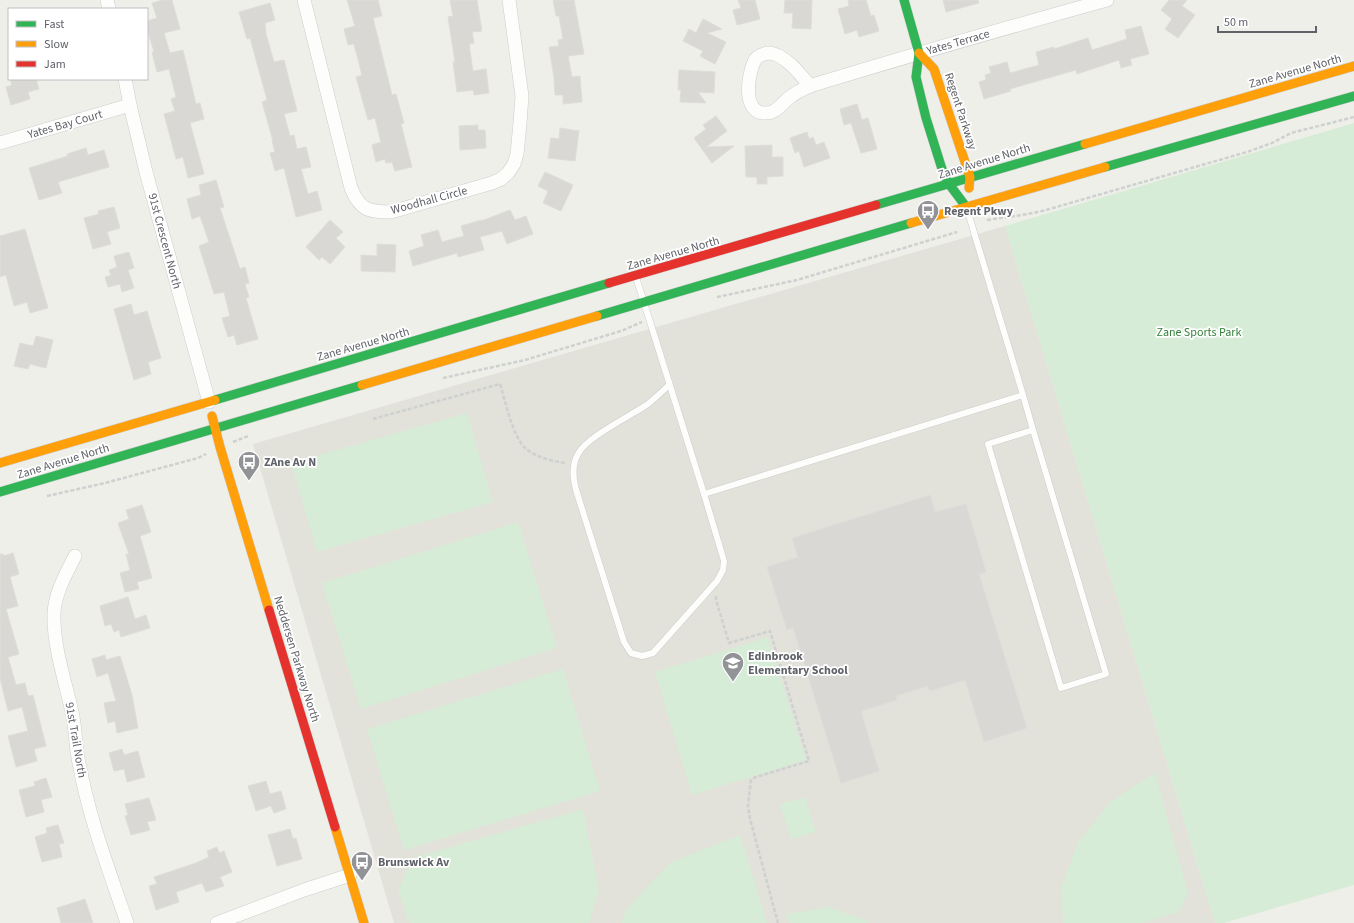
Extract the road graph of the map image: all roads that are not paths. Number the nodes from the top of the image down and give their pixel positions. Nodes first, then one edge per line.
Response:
1 (304, 0) edge
2 (509, 0) edge
3 (904, 0) edge
4 (1107, 0) edge
5 (919, 53) junction
6 (1354, 66) edge
7 (126, 80) edge
8 (810, 86) junction
9 (1354, 96) edge
10 (130, 105) junction
11 (0, 143) edge
12 (970, 177) junction
13 (949, 184) junction
14 (967, 208) junction
15 (635, 276) junction
16 (643, 303) junction
17 (669, 386) junction
18 (1022, 395) junction
19 (209, 402) junction
20 (215, 428) junction
21 (1033, 430) junction
22 (0, 463) edge
23 (0, 492) edge
24 (704, 494) junction
25 (75, 556) dead end
26 (350, 875) junction
27 (127, 923) edge
28 (217, 923) edge
29 (364, 923) edge

1 - 2 street, Woodhall Circle
3 - 5 main road, Regent Parkway
4 - 5 street, Yates Terrace
5 - 8 street, Yates Terrace
5 - 12 main road, Regent Parkway
5 - 13 main road, Regent Parkway
6 - 12 main road, Zane Avenue North
7 - 10 street, 91st Crescent North
8 - 8 street, Yates Terrace
9 - 14 main road, Zane Avenue North
10 - 11 street, Yates Bay Court
10 - 19 street, 91st Crescent North
12 - 13 main road, Zane Avenue North
12 - 14 main road, Regent Parkway
13 - 14 main road, Regent Parkway
13 - 15 main road, Zane Avenue North
14 - 16 main road, Zane Avenue North
14 - 18 lane
15 - 16 lane
15 - 19 main road, Zane Avenue North
16 - 17 lane
16 - 20 main road, Zane Avenue North
17 - 24 lane
17 - 24 lane
18 - 21 lane
18 - 24 lane
19 - 20 main road, Neddersen Parkway North
19 - 22 main road, Zane Avenue North
20 - 23 main road, Zane Avenue North
20 - 26 main road, Neddersen Parkway North
21 - 21 lane
25 - 27 street, 91st Trail North
26 - 28 street
26 - 29 main road, Neddersen Parkway North

